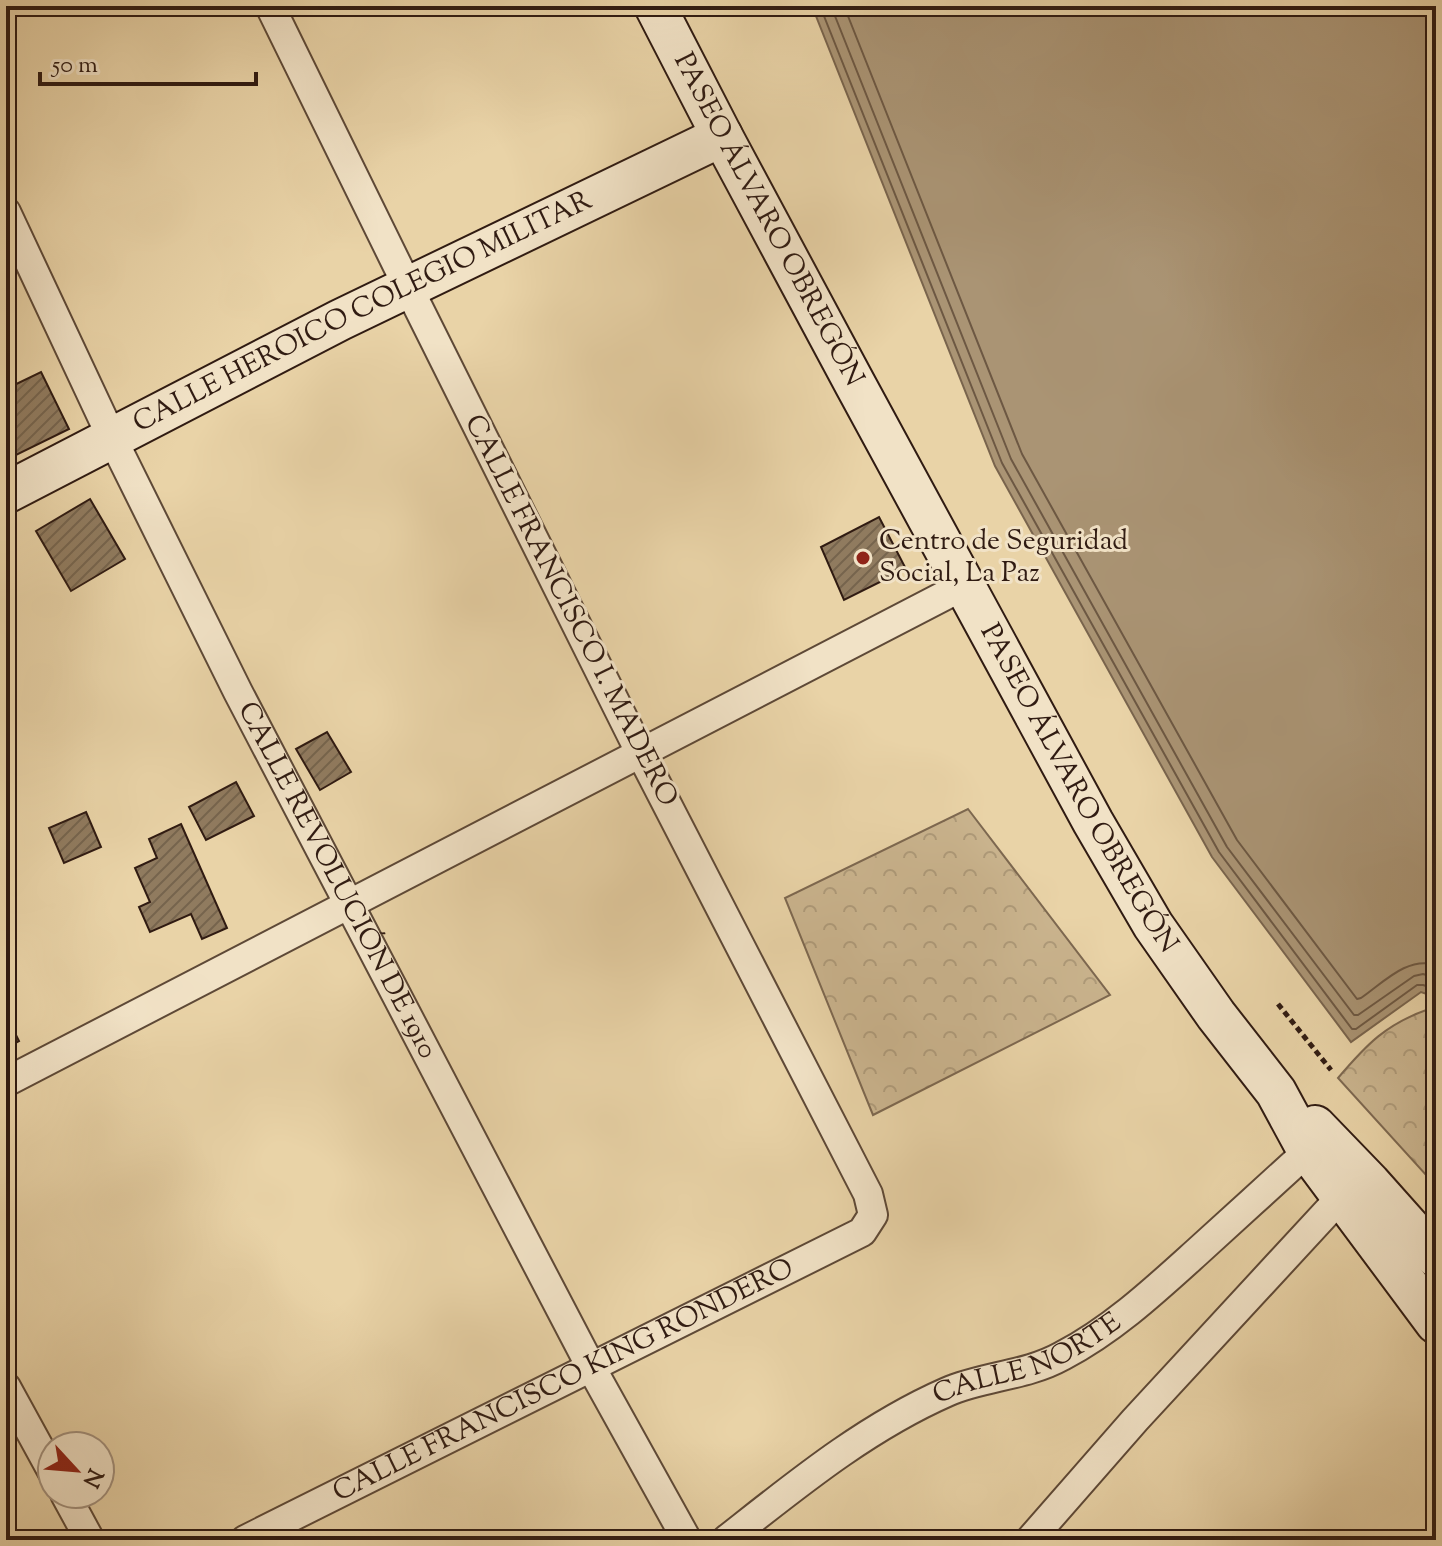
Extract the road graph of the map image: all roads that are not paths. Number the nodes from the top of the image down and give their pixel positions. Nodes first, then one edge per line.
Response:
1 (270, 6) edge
2 (655, 6) edge
3 (722, 136) junction
4 (6, 212) edge
5 (408, 287) junction
6 (112, 438) junction
7 (6, 493) edge
8 (965, 585) junction
9 (640, 752) junction
10 (351, 905) junction
11 (6, 1082) edge
12 (1276, 1092) junction
13 (1308, 1151) junction
14 (1341, 1197) junction
15 (873, 1215) joint
16 (1436, 1257) edge
17 (1436, 1323) edge
18 (592, 1369) junction
19 (6, 1387) edge
20 (36, 1442) edge
21 (74, 1510) edge
22 (90, 1540) edge
23 (245, 1540) edge
24 (687, 1540) edge
25 (726, 1540) edge
26 (1030, 1540) edge

1 - 5 street, CALLE FRANCISCO I. MADERO
2 - 3 main road, PASEO ÁLVARO OBREGÓN
3 - 5 main road, CALLE HEROICO COLEGIO MILITAR
3 - 8 main road, PASEO ÁLVARO OBREGÓN
4 - 6 street, CALLE REVOLUCIÓN DE 1910
5 - 6 main road, CALLE HEROICO COLEGIO MILITAR
5 - 9 street, CALLE FRANCISCO I. MADERO
6 - 7 main road, CALLE HEROICO COLEGIO MILITAR
6 - 10 street, CALLE REVOLUCIÓN DE 1910
8 - 9 street
8 - 12 main road, PASEO ÁLVARO OBREGÓN
9 - 10 street
9 - 15 street, CALLE FRANCISCO I. MADERO
10 - 11 street
10 - 18 street, CALLE REVOLUCIÓN DE 1910
12 - 13 main road
12 - 16 main road
13 - 14 main road
13 - 25 street, CALLE NORTE
14 - 17 main road
14 - 26 street
15 - 18 street, CALLE FRANCISCO KING RONDERO
18 - 23 street, CALLE FRANCISCO KING RONDERO
18 - 24 street, CALLE REVOLUCIÓN DE 1910
19 - 20 street
21 - 22 street

